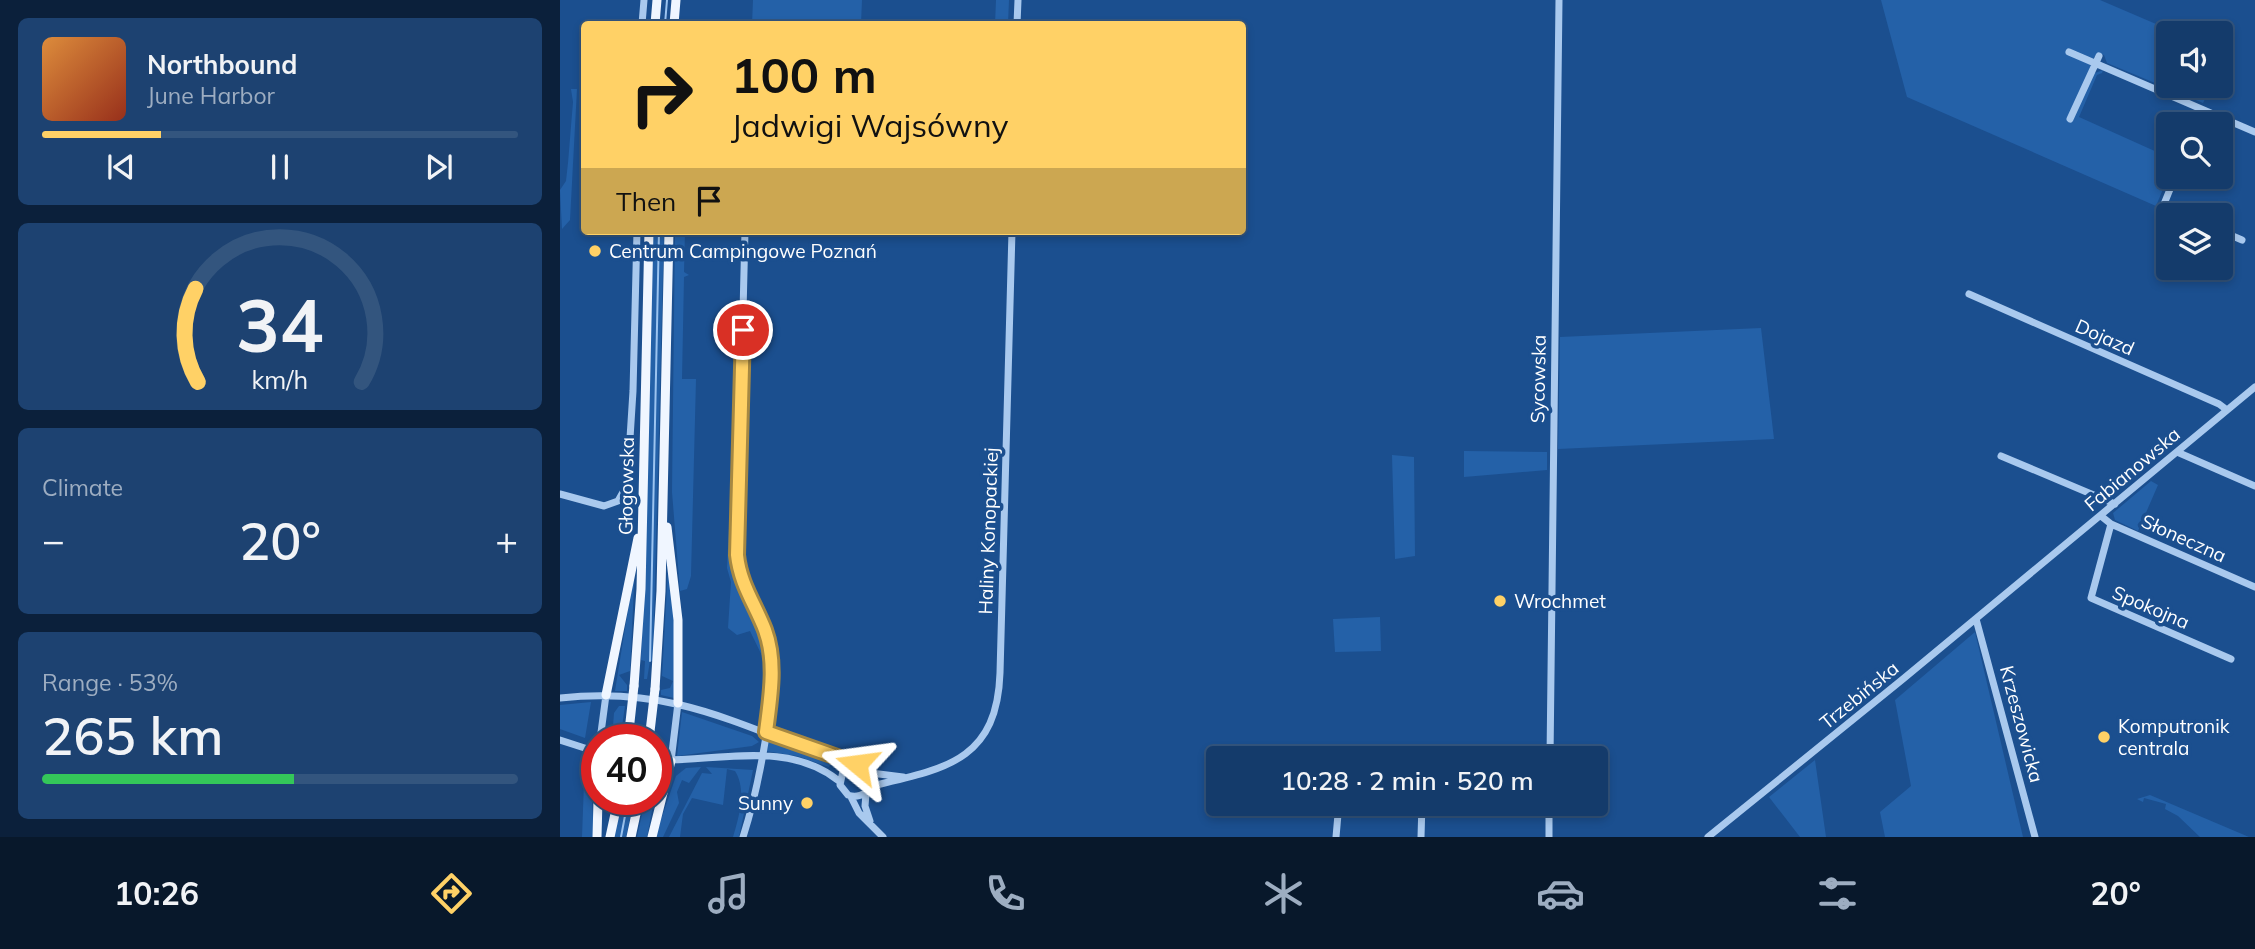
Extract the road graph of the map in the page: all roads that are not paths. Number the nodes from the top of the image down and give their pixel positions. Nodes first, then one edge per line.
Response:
1 (644, 0) edge
2 (657, 0) edge
3 (676, 0) edge
4 (1017, 0) edge
5 (1559, 0) edge
6 (642, 21) edge
7 (655, 21) edge
8 (674, 21) edge
9 (1017, 21) edge
10 (2069, 52) dead end
11 (2097, 60) junction
12 (2203, 110) joint
13 (2070, 119) dead end
14 (2255, 132) edge
15 (637, 235) edge
16 (649, 235) edge
17 (669, 235) edge
18 (745, 235) edge
19 (1012, 235) edge
20 (2233, 236) edge
21 (2242, 240) dead end
22 (1969, 295) dead end
23 (2255, 387) edge
24 (2227, 410) junction
25 (2177, 452) junction
26 (2001, 456) dead end
27 (2255, 486) edge
28 (560, 494) edge
29 (2115, 504) junction
30 (663, 508) junction
31 (643, 516) junction
32 (2101, 516) junction
33 (2111, 524) junction
34 (2029, 575) joint
35 (2255, 587) edge
36 (1976, 619) junction
37 (2231, 659) dead end
38 (606, 695) junction
39 (560, 698) edge
40 (678, 703) junction
41 (767, 712) junction
42 (602, 724) edge
43 (630, 724) edge
44 (651, 724) edge
45 (750, 727) junction
46 (766, 732) junction
47 (560, 740) edge
48 (1550, 746) edge
49 (581, 747) edge
50 (672, 753) edge
51 (745, 755) junction
52 (762, 755) junction
53 (672, 761) edge
54 (853, 765) junction
55 (758, 766) junction
56 (871, 773) junction
57 (903, 777) junction
58 (839, 781) junction
59 (872, 786) junction
60 (866, 794) junction
61 (851, 797) junction
62 (598, 815) edge
63 (615, 815) edge
64 (636, 815) edge
65 (658, 815) edge
66 (1338, 816) edge
67 (1422, 816) edge
68 (1549, 816) edge
69 (870, 821) junction
70 (597, 837) edge
71 (610, 837) edge
72 (631, 837) edge
73 (652, 837) edge
74 (743, 837) edge
75 (883, 837) edge
76 (1336, 837) edge
77 (1421, 837) edge
78 (1549, 837) edge
79 (1708, 837) edge
80 (2035, 837) edge

1 - 6 street
2 - 7 main road
3 - 8 main road
4 - 9 street
5 - 48 street, Sycowska
10 - 11 street
11 - 12 street
11 - 13 street
12 - 14 street
15 - 28 street
16 - 31 main road, Głogowska
17 - 30 main road, Głogowska
18 - 41 street
19 - 57 street, Haliny Konopackiej
20 - 21 street
22 - 24 street, Dojazd
23 - 24 street, Fabianowska
24 - 25 street, Fabianowska
25 - 27 street
25 - 29 street, Fabianowska
26 - 29 street
29 - 32 street, Fabianowska
30 - 40 main road
30 - 44 main road, Głogowska, bridge
31 - 38 main road
31 - 43 main road, Głogowska, bridge
32 - 33 street, Słoneczna
32 - 34 street, Fabianowska
33 - 35 street, Słoneczna
33 - 37 street, Spokojna
34 - 36 street, Trzebińska
36 - 79 street, Trzebińska
36 - 80 street, Krzeszowicka
38 - 39 street
38 - 40 street
38 - 42 street
40 - 45 street
40 - 50 street
41 - 45 street
41 - 46 street
45 - 46 street
46 - 52 street
46 - 54 street
47 - 49 street
51 - 52 street
51 - 53 street
51 - 55 street
52 - 55 street
52 - 58 street
54 - 56 street
54 - 58 street
55 - 74 street
56 - 57 street, Haliny Konopackiej
56 - 59 street
57 - 59 street, Haliny Konopackiej
58 - 61 street
59 - 60 street
60 - 61 street
60 - 69 street
61 - 69 street
62 - 70 main road
63 - 71 main road
64 - 72 main road
65 - 73 main road
66 - 76 street
67 - 77 street
68 - 78 street
69 - 75 street

